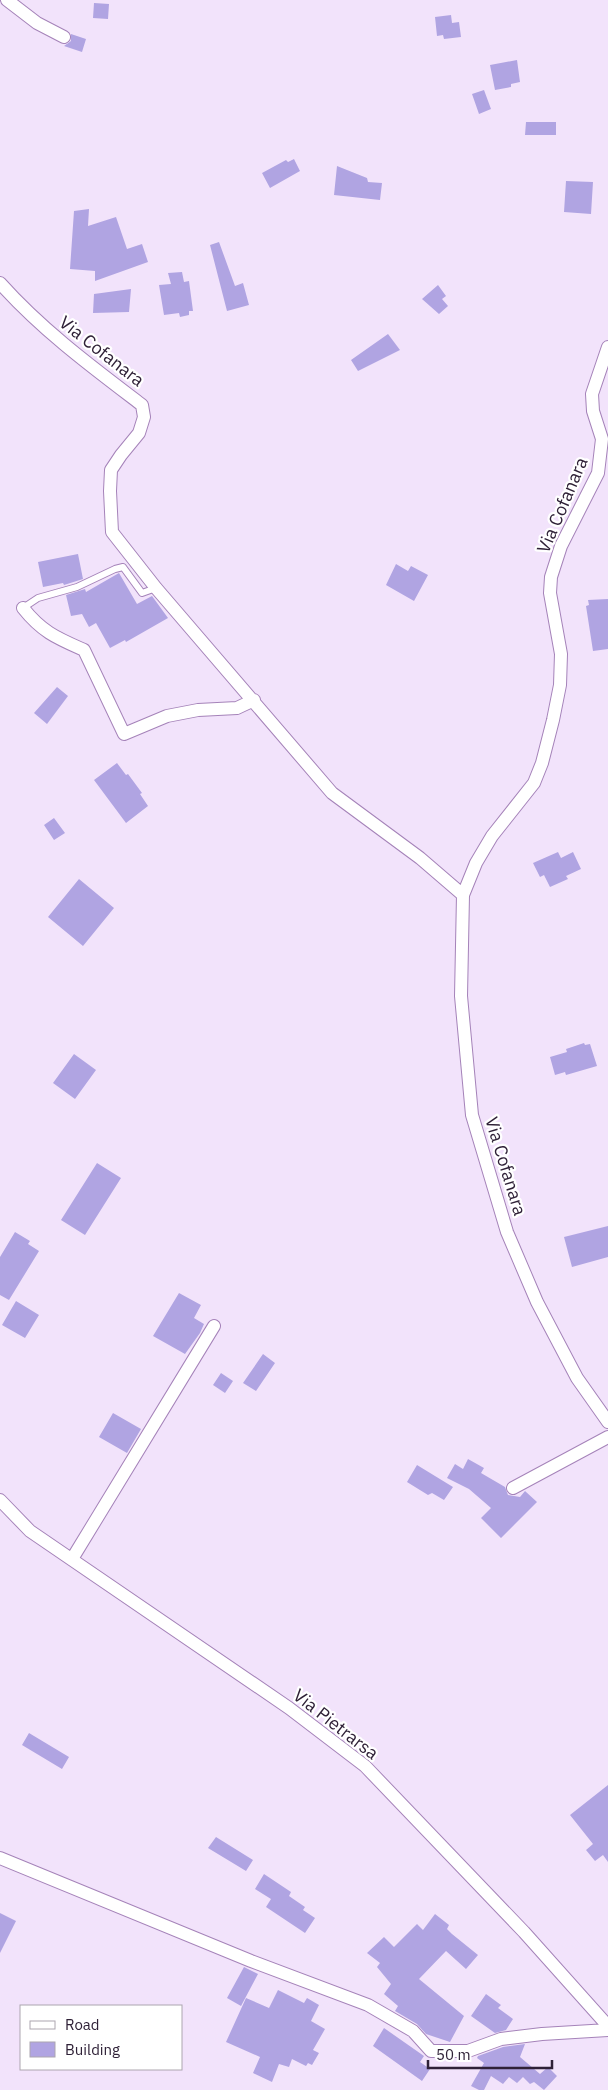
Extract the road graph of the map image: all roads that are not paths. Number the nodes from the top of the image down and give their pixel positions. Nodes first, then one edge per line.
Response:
1 (7, 0) edge
2 (64, 37) dead end
3 (0, 283) edge
4 (608, 347) edge
5 (605, 440) edge
6 (156, 588) junction
7 (23, 608) joint
8 (254, 700) junction
9 (463, 895) junction
10 (214, 1326) dead end
11 (608, 1422) edge
12 (608, 1437) edge
13 (513, 1488) dead end
14 (0, 1500) edge
15 (72, 1559) junction
16 (0, 1858) edge
17 (608, 2026) edge
18 (608, 2030) edge

1 - 2 street
3 - 6 street, Via Cofanara
4 - 5 street, Via Cofanara
5 - 9 street, Via Cofanara
6 - 7 lane
6 - 8 street, Via Cofanara
7 - 8 street
8 - 9 street, Via Cofanara
9 - 11 street, Via Cofanara
10 - 15 street
12 - 13 street
14 - 15 street, Via Pietrarsa
15 - 17 street, Via Pietrarsa
16 - 18 street

